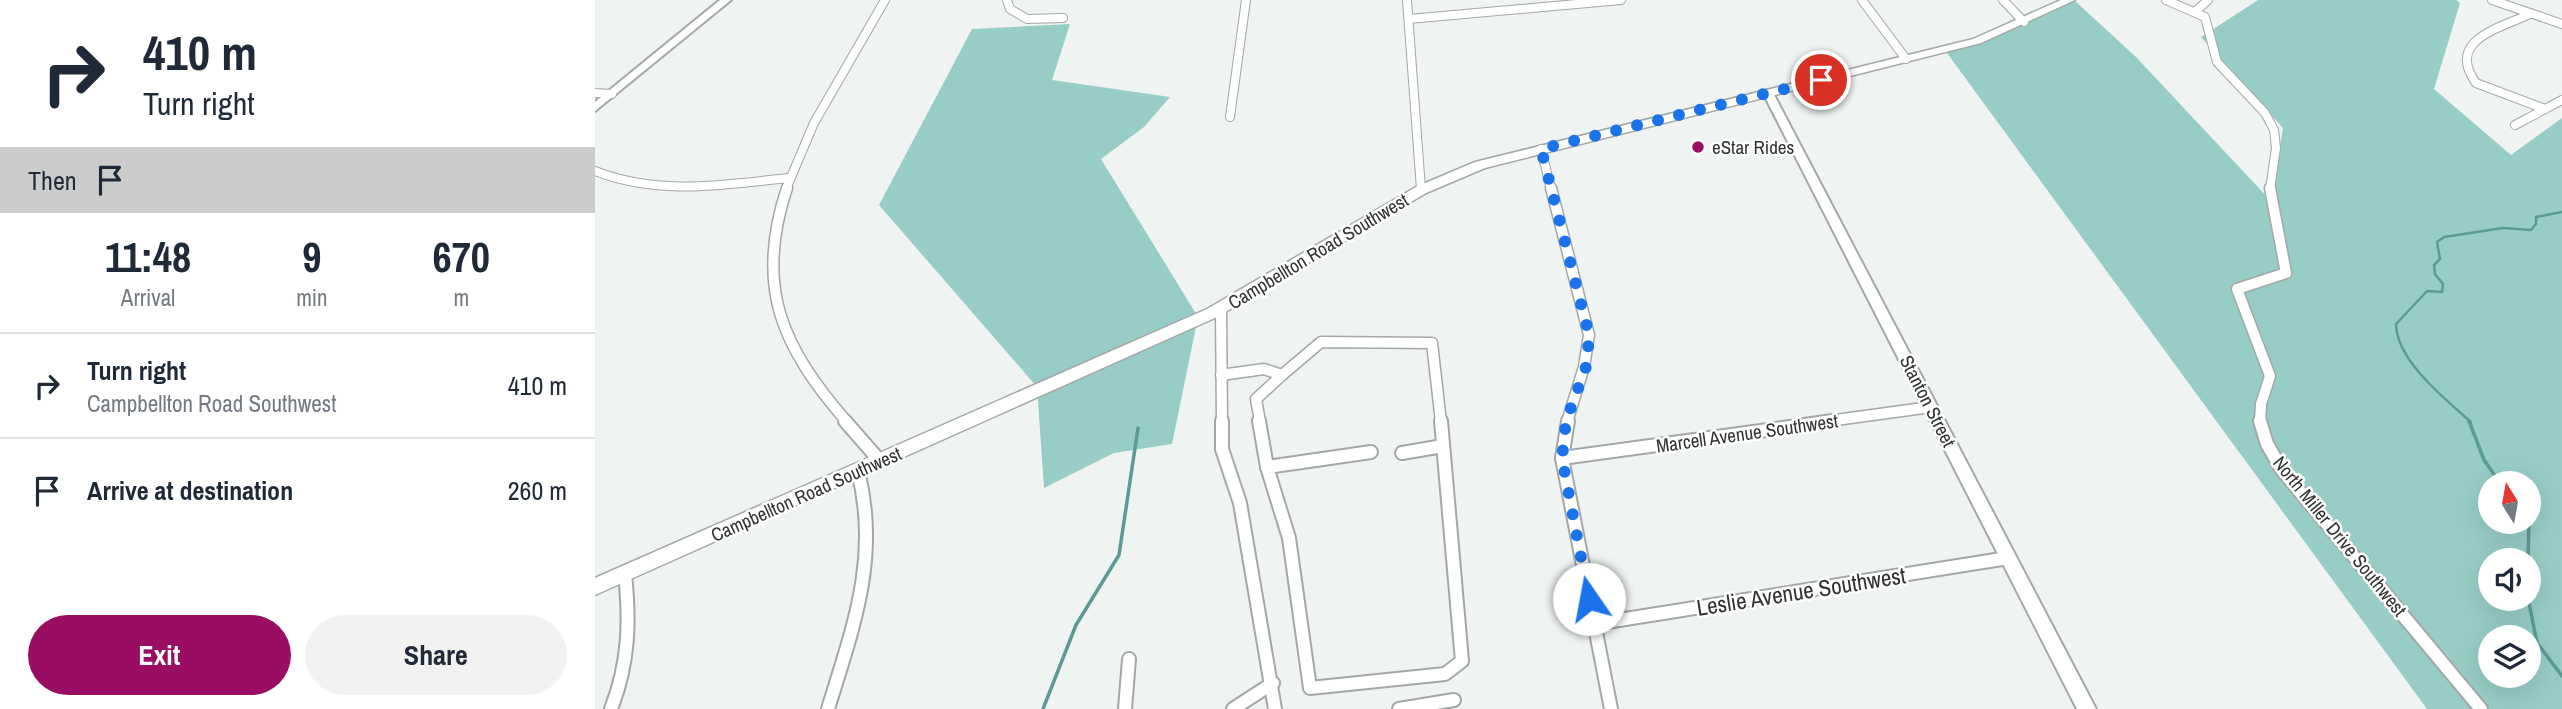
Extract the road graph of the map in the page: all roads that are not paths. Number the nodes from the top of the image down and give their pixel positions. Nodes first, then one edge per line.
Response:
1 (726, 0) edge
2 (885, 0) edge
3 (1007, 0) edge
4 (1246, 0) edge
5 (1407, 0) edge
6 (1621, 0) edge
7 (1862, 0) edge
8 (2003, 0) edge
9 (2070, 0) edge
10 (2166, 0) edge
11 (2208, 0) edge
12 (2491, 0) edge
13 (2197, 10) junction
14 (2530, 14) junction
15 (1063, 18) dead end
16 (1409, 19) junction
17 (2024, 22) junction
18 (2562, 24) edge
19 (1906, 59) junction
20 (595, 93) edge
21 (1768, 93) junction
22 (612, 94) junction
23 (2562, 100) edge
24 (595, 108) edge
25 (2545, 109) junction
26 (1230, 117) dead end
27 (2515, 125) dead end
28 (1541, 149) junction
29 (595, 171) edge
30 (788, 177) junction
31 (1421, 190) junction
32 (1221, 309) junction
33 (1221, 375) junction
34 (1282, 375) junction
35 (1931, 407) junction
36 (1443, 446) junction
37 (1371, 452) dead end
38 (1402, 453) dead end
39 (1562, 458) junction
40 (880, 461) junction
41 (1267, 467) junction
42 (858, 471) junction
43 (2008, 558) junction
44 (625, 574) junction
45 (595, 587) edge
46 (1594, 624) junction
47 (1129, 659) dead end
48 (1273, 683) junction
49 (1454, 700) dead end
50 (611, 709) edge
51 (828, 709) edge
52 (1129, 709) edge
53 (1233, 709) edge
54 (1275, 709) edge
55 (1399, 709) edge
56 (1611, 709) edge
57 (2087, 709) edge
58 (2481, 709) edge

1 - 22 street
2 - 30 street
3 - 15 street
4 - 26 street
5 - 16 street
6 - 16 street
7 - 19 street
8 - 17 street
9 - 17 main road, Campbellton Road Southwest
10 - 13 street
11 - 13 street
12 - 14 street
13 - 58 street, North Miller Drive Southwest
14 - 18 street
14 - 25 street
16 - 31 street
17 - 19 main road, Campbellton Road Southwest
19 - 21 main road, Campbellton Road Southwest
20 - 22 street
21 - 28 main road, Campbellton Road Southwest
21 - 35 street, Stanton Street
22 - 24 street
23 - 25 street
25 - 27 street
28 - 31 main road, Campbellton Road Southwest
28 - 39 street
29 - 30 street
30 - 40 street
31 - 32 main road, Campbellton Road Southwest
32 - 33 street
32 - 40 main road, Campbellton Road Southwest
33 - 34 street
33 - 48 street
34 - 36 street
34 - 41 street
35 - 39 street, Marcell Avenue Southwest
35 - 43 street, Stanton Street
36 - 38 street
36 - 41 street
37 - 41 street
39 - 46 street
40 - 42 main road, Campbellton Road Southwest
42 - 44 main road, Campbellton Road Southwest
42 - 51 street
43 - 46 street, Leslie Avenue Southwest
43 - 57 street, Stanton Street
44 - 45 main road, Campbellton Road Southwest
44 - 50 street
46 - 56 street
47 - 52 street
48 - 53 street
48 - 54 street
49 - 55 street

